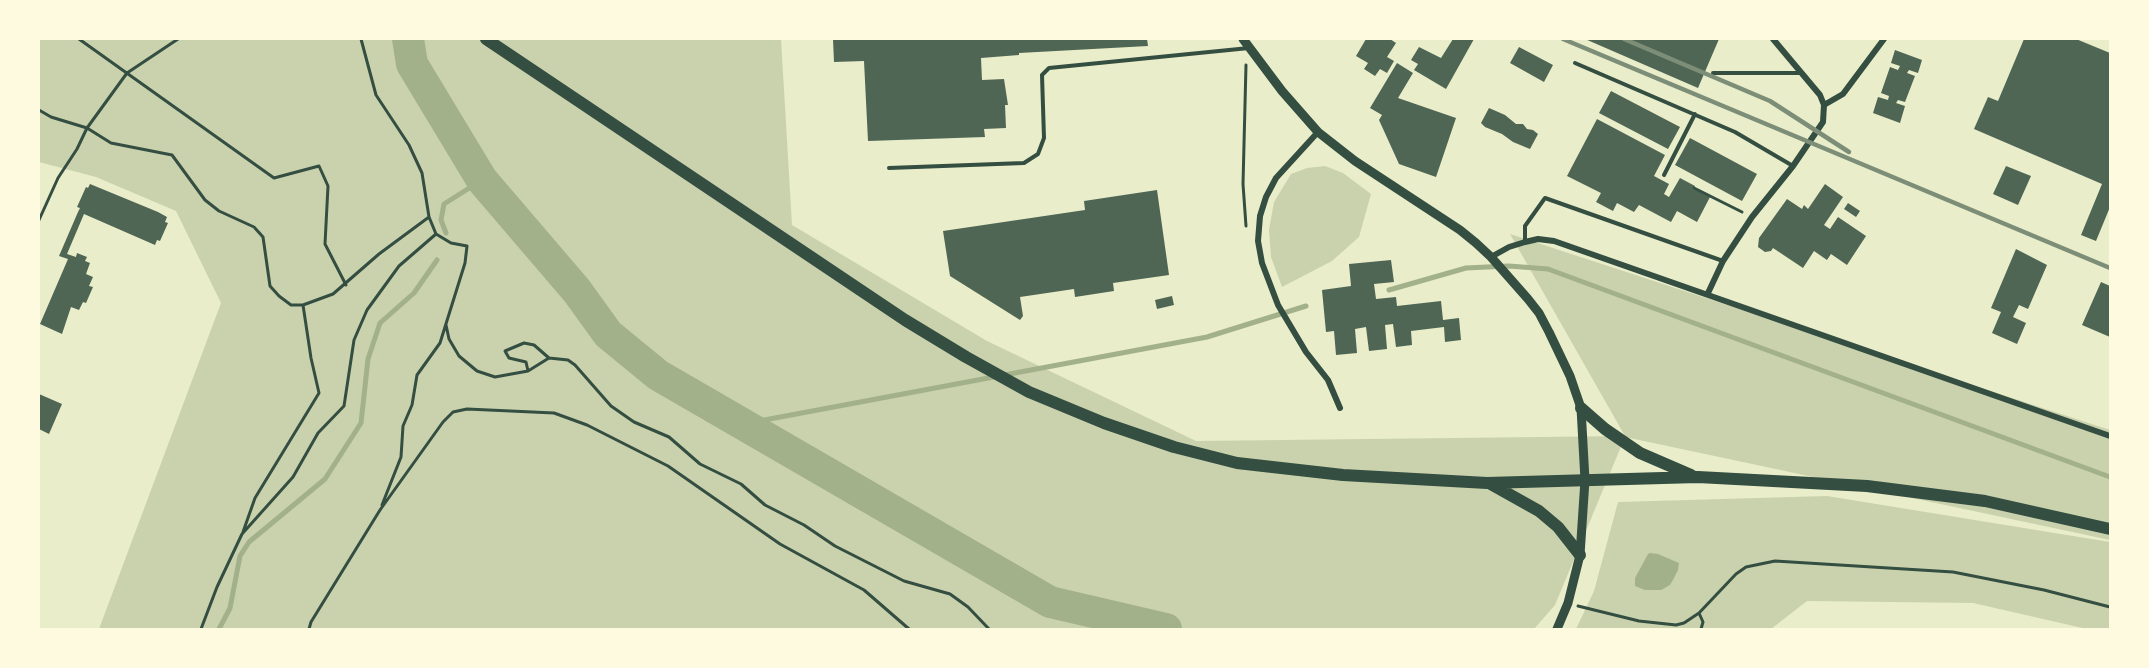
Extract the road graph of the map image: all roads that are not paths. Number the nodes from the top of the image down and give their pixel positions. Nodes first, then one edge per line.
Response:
1 (486, 39) edge
2 (1243, 39) edge
3 (1773, 39) edge
4 (1884, 39) edge
5 (1249, 48) junction
6 (1575, 63) dead end
7 (1713, 73) dead end
8 (1800, 73) junction
9 (1824, 105) junction
10 (1695, 114) junction
11 (1317, 132) junction
12 (1793, 166) junction
13 (889, 168) dead end
14 (1664, 176) dead end
15 (1525, 242) junction
16 (1491, 257) junction
17 (1723, 261) junction
18 (1708, 293) junction
19 (1340, 408) dead end
20 (1581, 408) junction
21 (2110, 436) edge
22 (1698, 477) junction
23 (1585, 480) junction
24 (1487, 483) junction
25 (2110, 529) edge
26 (1580, 555) junction
27 (1557, 629) edge

1 - 24 main road
2 - 5 street
3 - 8 street
4 - 9 street
5 - 11 street
5 - 13 lane
6 - 10 lane
7 - 8 lane
8 - 9 street
9 - 12 street
10 - 12 lane
10 - 14 lane
11 - 16 street
11 - 19 street
12 - 17 street
15 - 16 street
15 - 17 lane
15 - 18 street
16 - 20 street
17 - 18 street
18 - 21 street
20 - 22 main road
20 - 23 street
22 - 23 main road
22 - 25 main road
23 - 24 main road
23 - 26 street
24 - 26 main road
26 - 27 street

